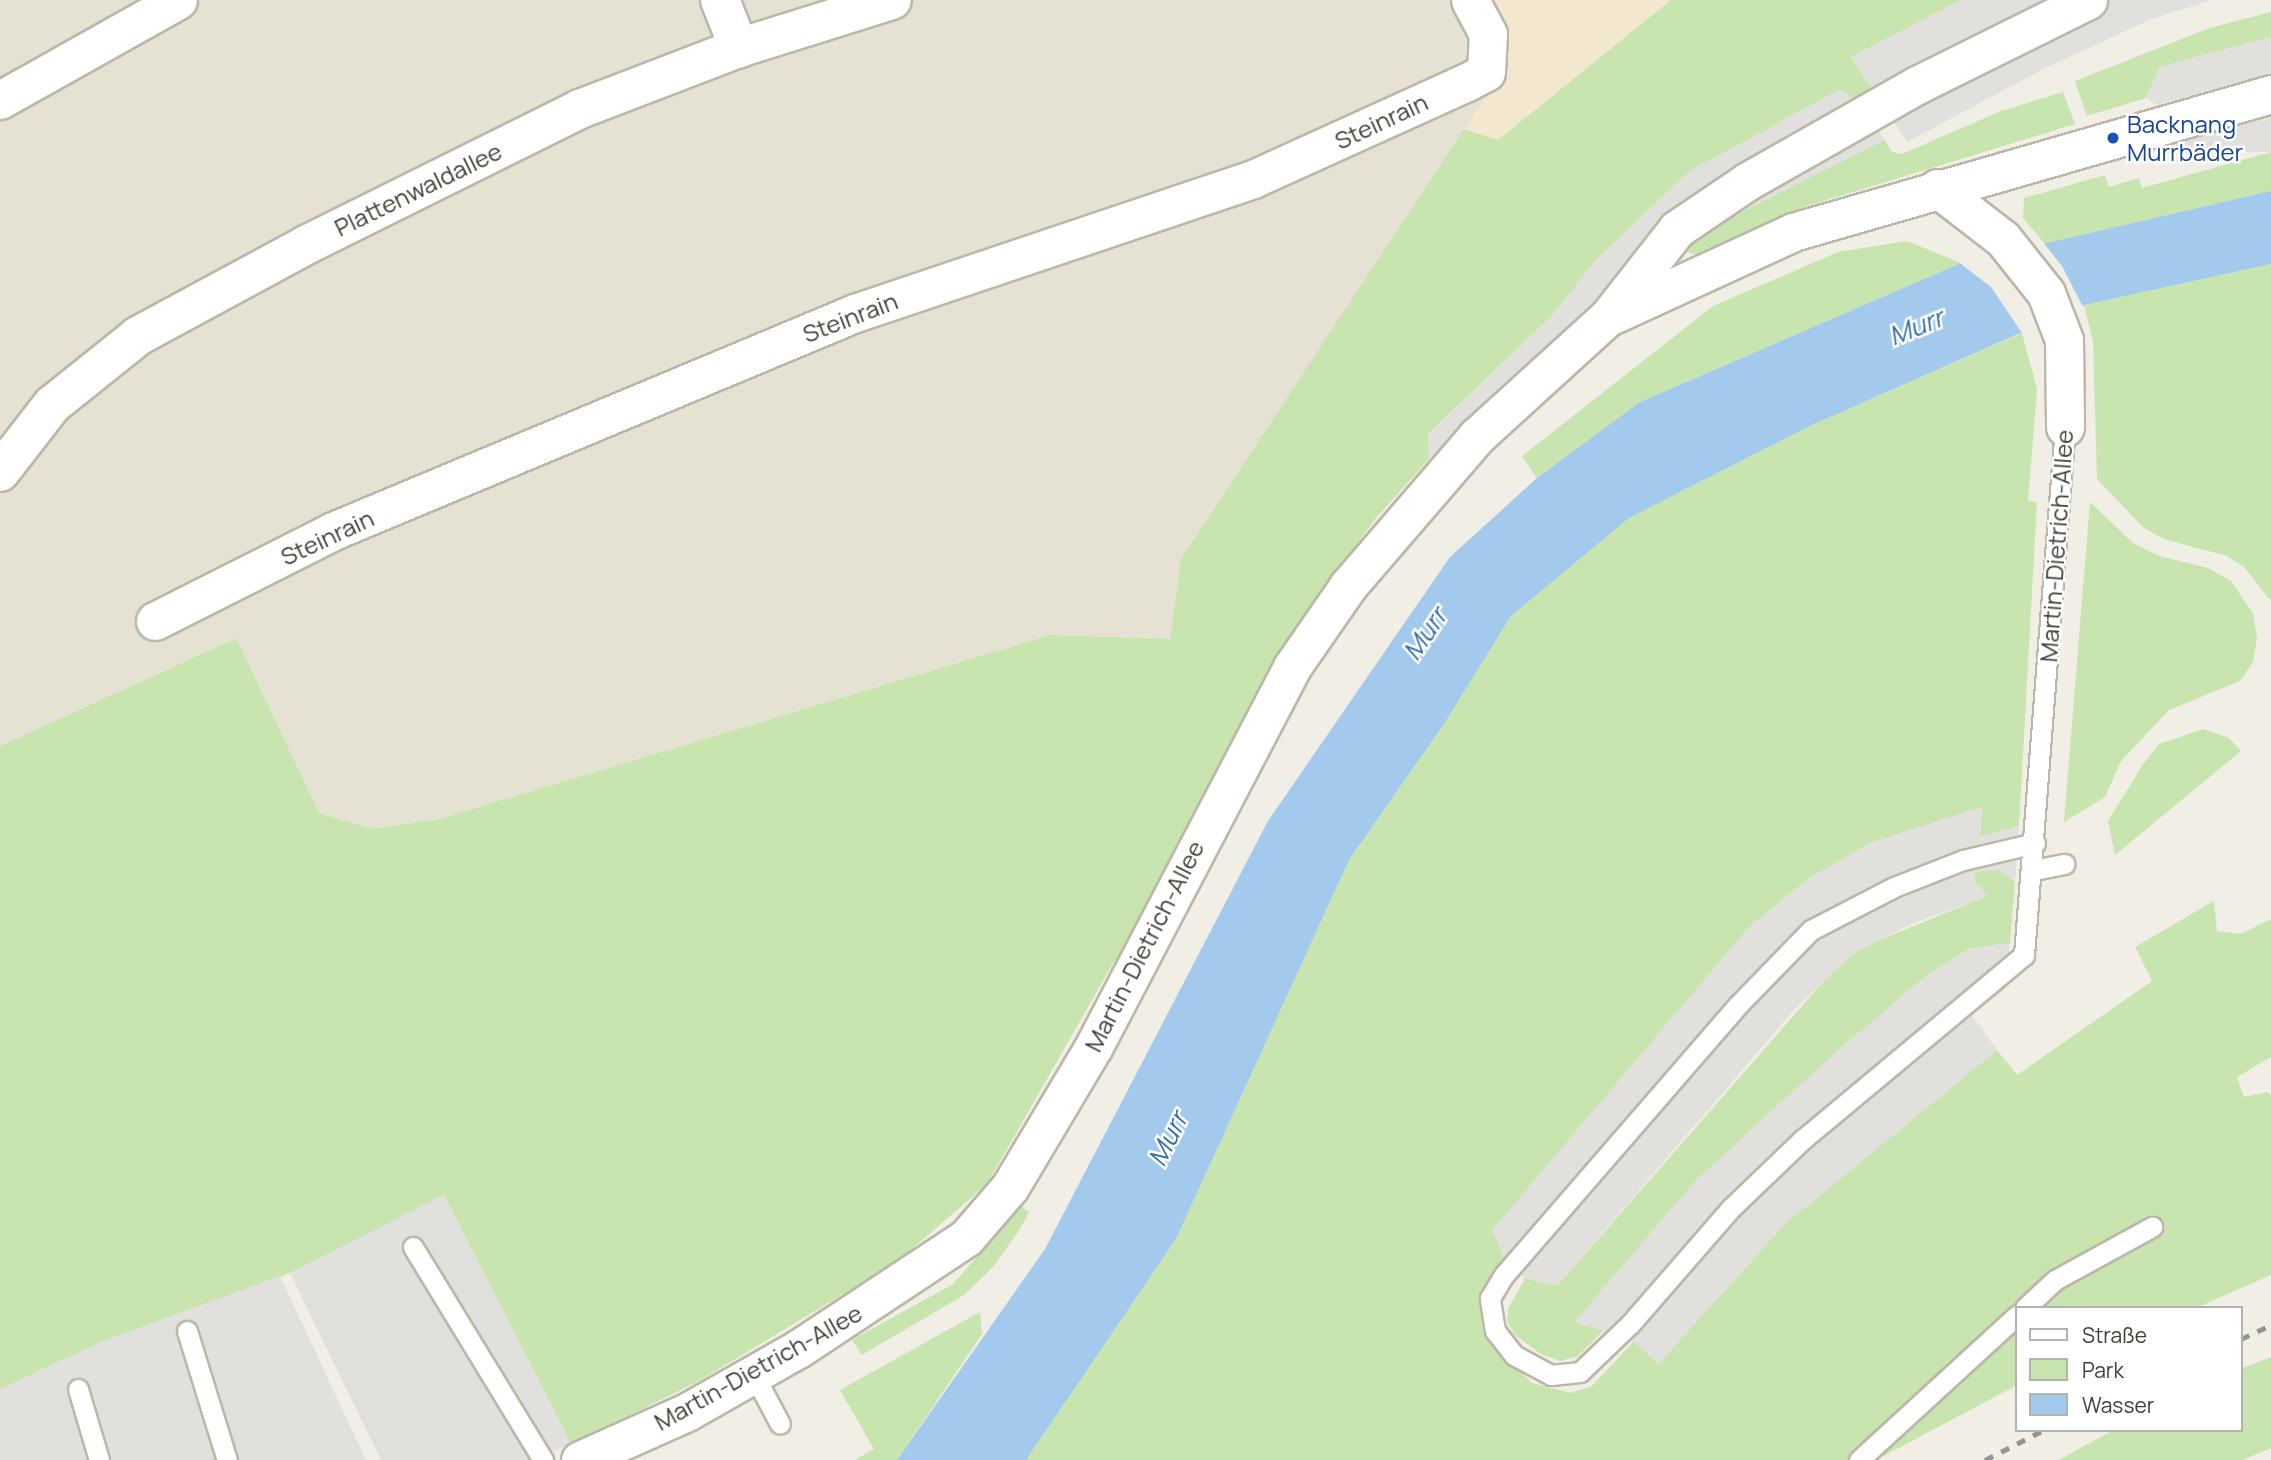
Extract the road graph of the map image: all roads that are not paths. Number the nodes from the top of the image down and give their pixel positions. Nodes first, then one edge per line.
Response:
1 (178, 0) edge
2 (720, 0) edge
3 (892, 0) edge
4 (1471, 0) edge
5 (2088, 0) edge
6 (739, 48) junction
7 (2271, 94) edge
8 (0, 100) edge
9 (1937, 188) junction
10 (1608, 317) junction
11 (2065, 427) joint
12 (0, 472) edge
13 (155, 621) dead end
14 (2035, 843) junction
15 (2064, 864) dead end
16 (2033, 870) junction
17 (2152, 1227) dead end
18 (413, 1247) dead end
19 (2027, 1306) edge
20 (2016, 1316) edge
21 (187, 1331) dead end
22 (754, 1375) junction
23 (78, 1390) dead end
24 (780, 1424) dead end
25 (99, 1460) edge
26 (227, 1460) edge
27 (544, 1460) edge
28 (580, 1460) edge
29 (1859, 1460) edge

1 - 8 street
2 - 6 street
3 - 6 street, Plattenwaldallee
4 - 13 street, Steinrain
5 - 10 street, Martin-Dietrich-Allee
6 - 12 street, Plattenwaldallee
7 - 9 street, Martin-Dietrich-Allee
9 - 10 street, Martin-Dietrich-Allee
9 - 11 street, Martin-Dietrich-Allee
10 - 22 street, Martin-Dietrich-Allee
11 - 14 lane, Martin-Dietrich-Allee
14 - 16 lane, Martin-Dietrich-Allee
14 - 16 lane, Martin-Dietrich-Allee
15 - 16 lane
17 - 19 lane
18 - 27 lane
20 - 29 lane
21 - 26 lane
22 - 24 lane
22 - 28 street, Martin-Dietrich-Allee
23 - 25 lane

